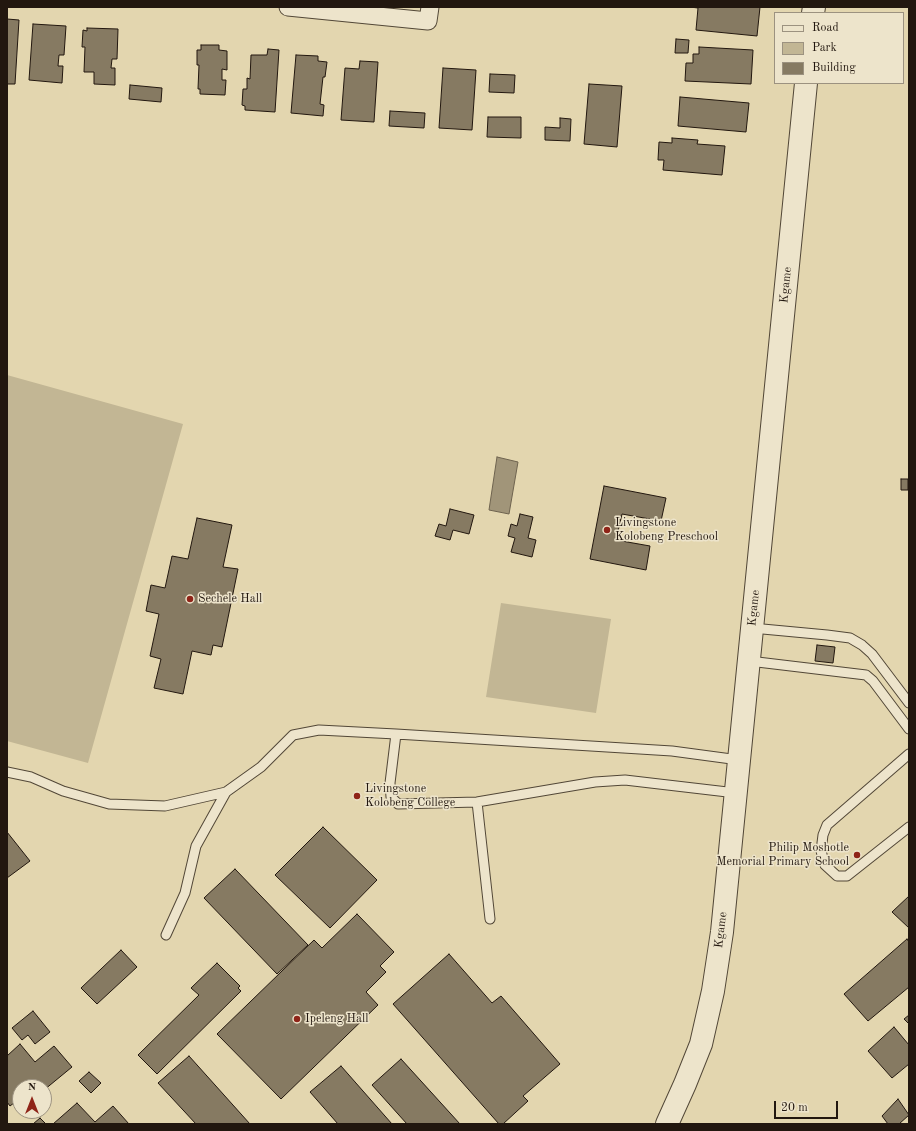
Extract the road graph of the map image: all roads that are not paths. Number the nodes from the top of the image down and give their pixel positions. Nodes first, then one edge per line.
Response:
1 (288, 7) edge
2 (429, 14) edge
3 (806, 84) edge
4 (752, 628) junction
5 (749, 661) junction
6 (909, 703) edge
7 (909, 728) edge
8 (396, 734) junction
9 (909, 754) edge
10 (739, 760) junction
11 (7, 772) edge
12 (226, 792) junction
13 (736, 793) junction
14 (477, 802) junction
15 (909, 827) edge
16 (490, 919) dead end
17 (166, 935) dead end
18 (667, 1124) edge

1 - 2 street
3 - 4 street, Kgame
4 - 5 street, Kgame
4 - 6 lane
5 - 7 lane
5 - 10 street, Kgame
8 - 10 lane
8 - 12 lane
8 - 14 lane
9 - 15 lane
10 - 13 street, Kgame
11 - 12 lane
12 - 17 lane
13 - 14 lane
13 - 18 street, Kgame
14 - 16 lane

